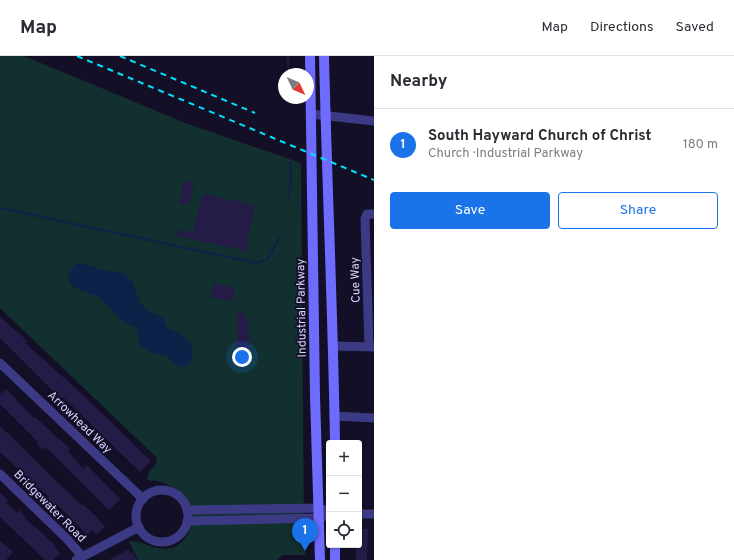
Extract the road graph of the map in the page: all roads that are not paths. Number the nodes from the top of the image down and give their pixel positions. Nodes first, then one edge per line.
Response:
1 (310, 56) edge
2 (324, 56) edge
3 (311, 114) junction
4 (325, 115) junction
5 (374, 121) edge
6 (370, 214) edge
7 (334, 346) junction
8 (372, 346) edge
9 (0, 363) edge
10 (334, 416) junction
11 (374, 418) edge
12 (335, 440) edge
13 (0, 474) edge
14 (143, 499) junction
15 (187, 510) junction
16 (326, 512) edge
17 (318, 513) junction
18 (326, 514) edge
19 (362, 514) edge
20 (374, 514) edge
21 (187, 521) junction
22 (139, 527) junction
23 (335, 548) edge
24 (79, 558) edge
25 (320, 560) edge
26 (335, 560) edge

1 - 3 main road, Industrial Parkway
2 - 4 main road
3 - 4 street
3 - 17 main road, Industrial Parkway
4 - 5 street
4 - 7 main road
6 - 8 street, Cue Way
7 - 8 street
7 - 10 main road
9 - 14 street, Arrowhead Way
10 - 11 street
10 - 12 main road
13 - 24 street, Bridgewater Road
14 - 15 street
14 - 22 street
15 - 17 street
15 - 21 street
16 - 17 street
17 - 18 street
17 - 21 street
17 - 25 main road, Industrial Parkway
19 - 20 street
21 - 22 street
22 - 24 street
23 - 26 main road

